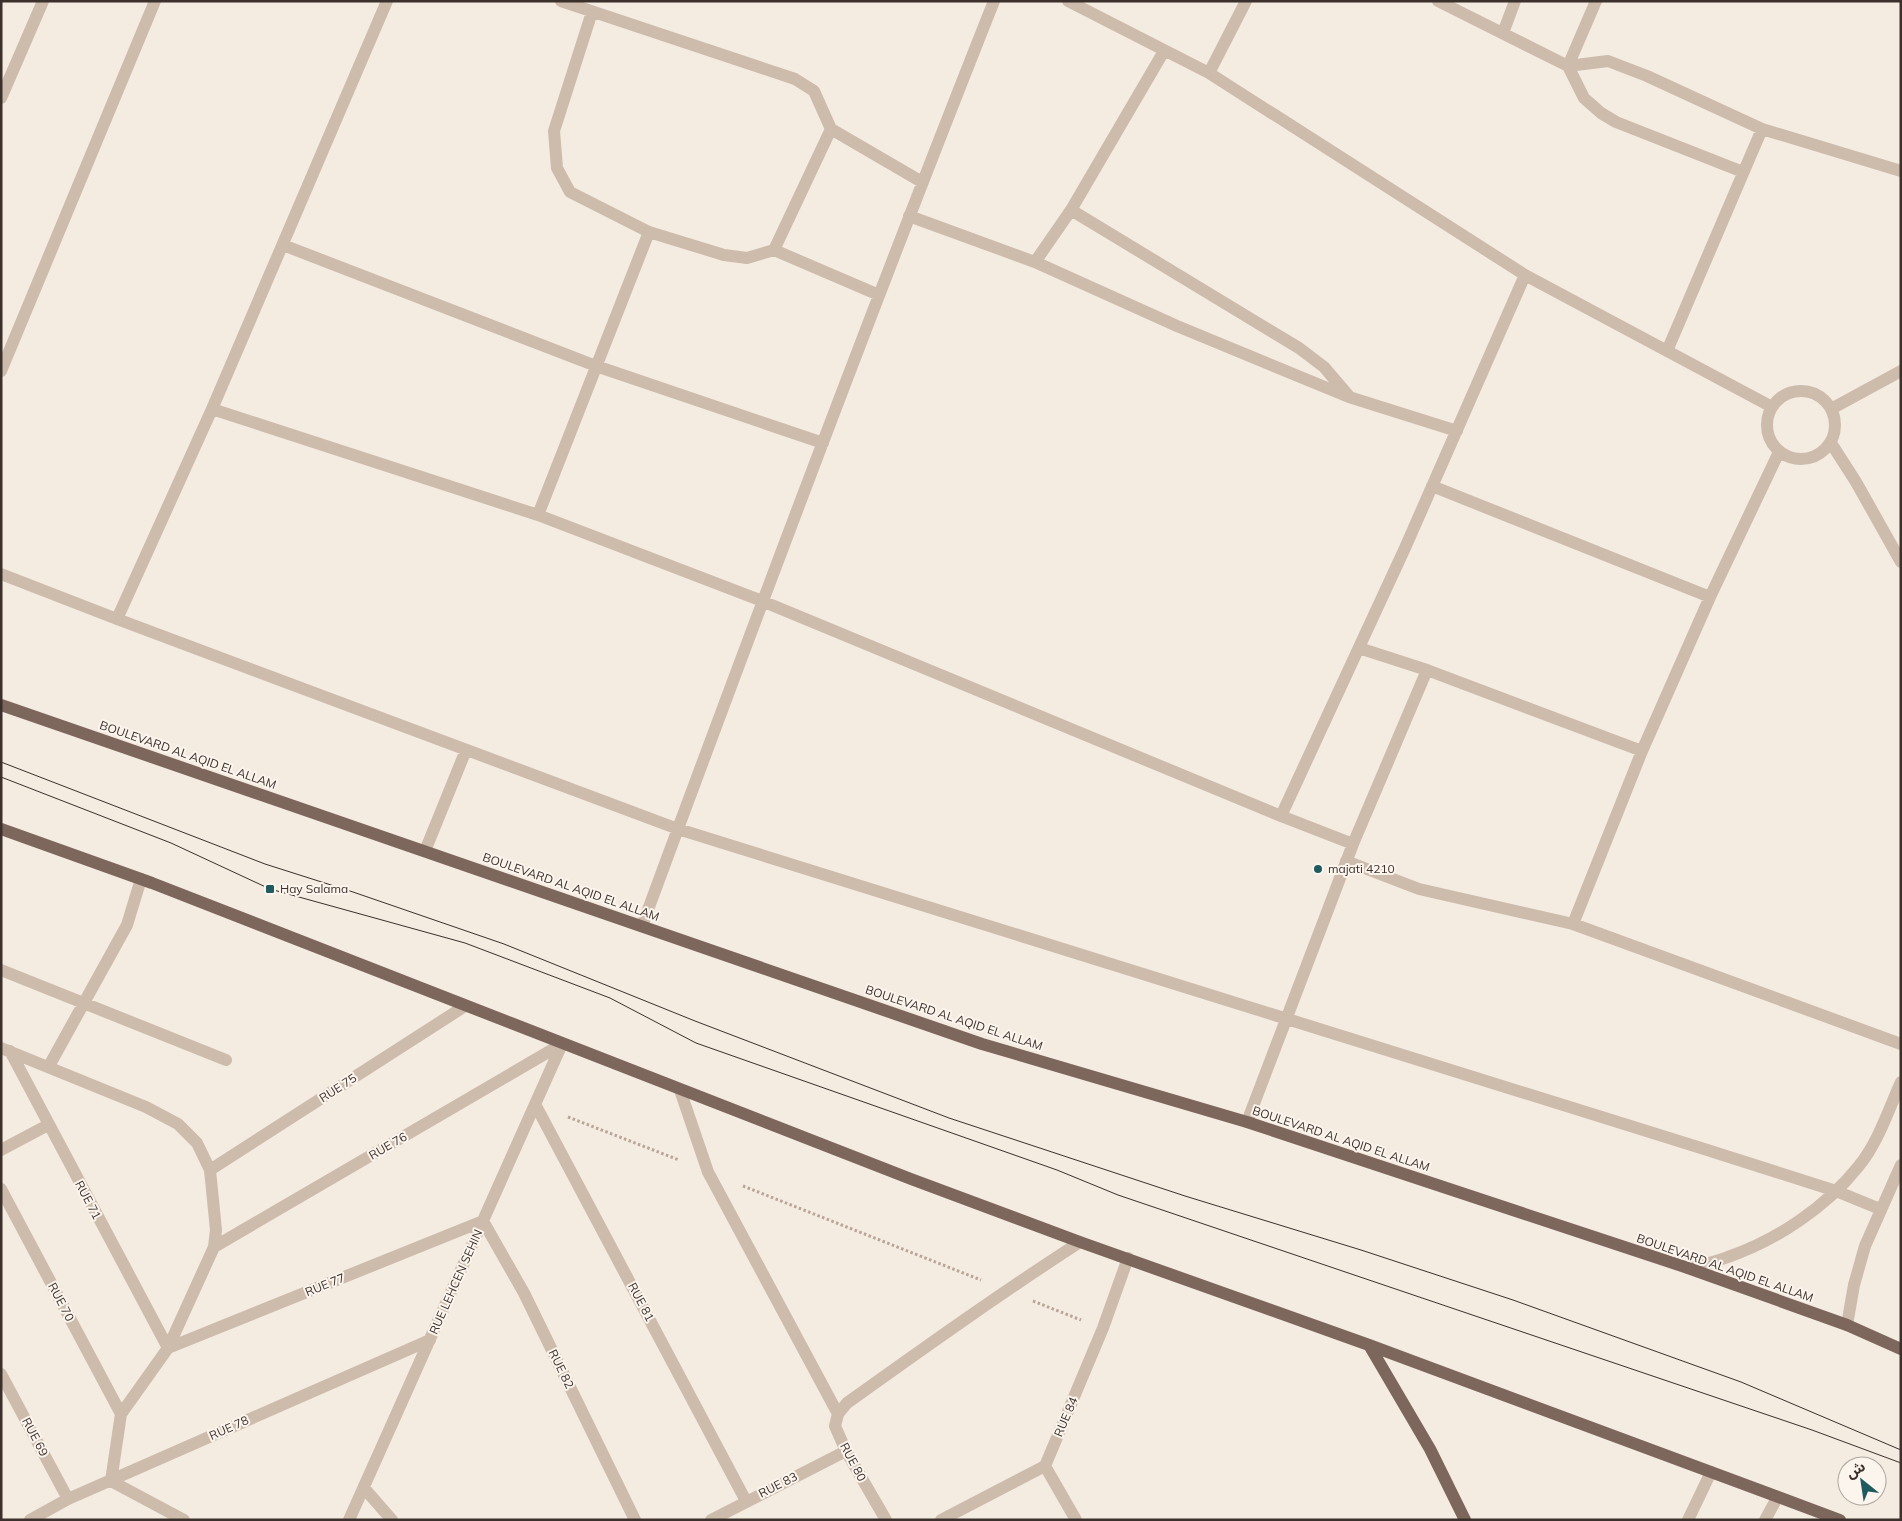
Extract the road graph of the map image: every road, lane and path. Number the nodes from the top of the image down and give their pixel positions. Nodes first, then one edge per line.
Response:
1 (44, 1) edge
2 (155, 1) edge
3 (387, 1) edge
4 (561, 1) edge
5 (994, 1) edge
6 (1068, 1) edge
7 (1246, 1) edge
8 (1438, 1) edge
9 (1515, 1) edge
10 (1596, 1) edge
11 (592, 12) junction
12 (1503, 33) junction
13 (1164, 51) junction
14 (1568, 66) junction
15 (1209, 73) junction
16 (1, 98) edge
17 (831, 129) junction
18 (1762, 129) junction
19 (1901, 171) edge
20 (1743, 172) junction
21 (922, 182) junction
22 (1071, 210) junction
23 (909, 216) junction
24 (649, 232) junction
25 (283, 245) junction
26 (774, 250) junction
27 (1035, 262) junction
28 (1525, 275) junction
29 (879, 295) junction
30 (1667, 351) junction
31 (596, 366) junction
32 (1, 371) edge
33 (1901, 371) edge
34 (1349, 397) junction
35 (1772, 408) junction
36 (212, 409) junction
37 (1831, 409) junction
38 (1457, 430) junction
39 (822, 442) junction
40 (1831, 442) junction
41 (1779, 452) junction
42 (1432, 486) junction
43 (538, 515) junction
44 (1901, 562) edge
45 (1, 574) edge
46 (1710, 597) junction
47 (762, 601) junction
48 (117, 619) junction
49 (1359, 648) junction
50 (1427, 670) junction
51 (1, 705) edge
52 (466, 750) junction
53 (1642, 750) junction
54 (1281, 816) junction
55 (1, 829) edge
56 (678, 829) junction
57 (1353, 844) junction
58 (425, 851) junction
59 (1346, 862) junction
60 (141, 879) junction
61 (1573, 924) junction
62 (642, 926) junction
63 (1, 970) edge
64 (84, 1003) junction
65 (464, 1006) junction
66 (1286, 1019) junction
67 (562, 1044) junction
68 (1901, 1044) edge
69 (6, 1049) edge
70 (226, 1060) dead end
71 (49, 1066) junction
72 (1901, 1082) edge
73 (680, 1090) junction
74 (535, 1104) junction
75 (1247, 1122) junction
76 (48, 1124) junction
77 (1, 1150) edge
78 (1901, 1165) edge
79 (210, 1170) junction
80 (708, 1172) junction
81 (1, 1189) edge
82 (1836, 1191) junction
83 (1880, 1209) junction
84 (483, 1221) junction
85 (1080, 1242) junction
86 (214, 1247) junction
87 (1128, 1258) junction
88 (1688, 1268) junction
89 (1006, 1290) junction
90 (1847, 1325) junction
91 (1102, 1328) junction
92 (430, 1340) junction
93 (1369, 1345) junction
94 (168, 1348) junction
95 (1901, 1349) edge
96 (1, 1374) edge
97 (121, 1414) junction
98 (838, 1414) junction
99 (846, 1450) junction
100 (1045, 1466) junction
101 (1711, 1472) junction
102 (111, 1481) junction
103 (364, 1488) junction
104 (1777, 1498) junction
105 (68, 1500) junction
106 (746, 1501) junction
107 (30, 1520) edge
108 (184, 1520) edge
109 (350, 1520) edge
110 (392, 1520) edge
111 (635, 1520) edge
112 (711, 1520) edge
113 (886, 1520) edge
114 (941, 1520) edge
115 (1076, 1520) edge
116 (1465, 1520) edge
117 (1688, 1520) edge
118 (1765, 1520) edge
119 (1840, 1520) edge

1 - 16 street
2 - 32 street
3 - 25 street
4 - 11 street
5 - 21 street
6 - 13 street
7 - 15 street
8 - 12 street
9 - 12 street
10 - 14 street
11 - 17 street
11 - 24 street
12 - 14 street
13 - 15 street
13 - 22 street
14 - 18 street
14 - 20 street
15 - 28 street
17 - 21 street
17 - 26 street
18 - 19 street
18 - 20 street
20 - 30 street
21 - 23 street
22 - 27 street
22 - 34 street
23 - 27 street
23 - 29 street
24 - 26 street
24 - 31 street
25 - 31 street
25 - 36 street
26 - 29 street
27 - 34 street
28 - 30 street
28 - 38 street
29 - 39 street
30 - 35 street
31 - 39 street
31 - 43 street
33 - 37 street
34 - 38 street
35 - 37 street
35 - 41 street
36 - 43 street
36 - 48 street
37 - 40 street
38 - 42 street
39 - 47 street
40 - 41 street
40 - 44 street
41 - 46 street
42 - 46 street
42 - 49 street
43 - 47 street
45 - 48 street
46 - 53 street
47 - 54 street
47 - 56 street
48 - 52 street
49 - 50 street
49 - 54 street
50 - 53 street
50 - 57 street
51 - 58 main road, BOULEVARD AL AQID EL ALLAM
52 - 56 street
52 - 58 street
53 - 61 street
54 - 57 street
55 - 60 main road
56 - 62 street
56 - 66 street
57 - 59 street
58 - 62 main road, BOULEVARD AL AQID EL ALLAM
59 - 61 street
59 - 66 street
60 - 64 street
60 - 65 main road
61 - 68 street
62 - 75 main road, BOULEVARD AL AQID EL ALLAM
63 - 64 street
64 - 70 street
64 - 71 street
65 - 67 main road
65 - 79 street, RUE 75
66 - 75 street
66 - 82 street
67 - 73 main road
67 - 74 street, RUE LEHCEN SEHIN
67 - 86 street, RUE 76
69 - 71 street
69 - 76 street, RUE 71
71 - 79 street
72 - 82 street
73 - 80 street
73 - 85 main road
74 - 80 path
74 - 84 street, RUE LEHCEN SEHIN
74 - 106 street, RUE 81
75 - 88 main road, BOULEVARD AL AQID EL ALLAM
76 - 77 street
76 - 94 street, RUE 71
78 - 83 street
79 - 86 street
80 - 89 path
80 - 98 street
81 - 97 street, RUE 70
82 - 83 street
82 - 88 street
83 - 90 street
84 - 92 street, RUE LEHCEN SEHIN
84 - 94 street, RUE 77
84 - 111 street, RUE 82
85 - 87 main road
85 - 89 street
86 - 94 street
87 - 91 street, RUE 84
87 - 93 main road
88 - 90 main road, BOULEVARD AL AQID EL ALLAM
89 - 91 path
89 - 98 street
90 - 95 main road, BOULEVARD AL AQID EL ALLAM
91 - 100 street, RUE 84
92 - 102 street, RUE 78
92 - 103 street, RUE LEHCEN SEHIN
93 - 101 main road
93 - 116 main road
94 - 97 street
96 - 105 street, RUE 69
97 - 102 street
98 - 99 street, RUE 80
99 - 106 street, RUE 83
99 - 113 street, RUE 80
100 - 114 street
100 - 115 street
101 - 104 main road
101 - 117 street
102 - 105 street, RUE 78
102 - 108 street
103 - 109 street, RUE LEHCEN SEHIN
103 - 110 street
104 - 118 street
104 - 119 main road
105 - 107 street, RUE 78
106 - 112 street, RUE 83

